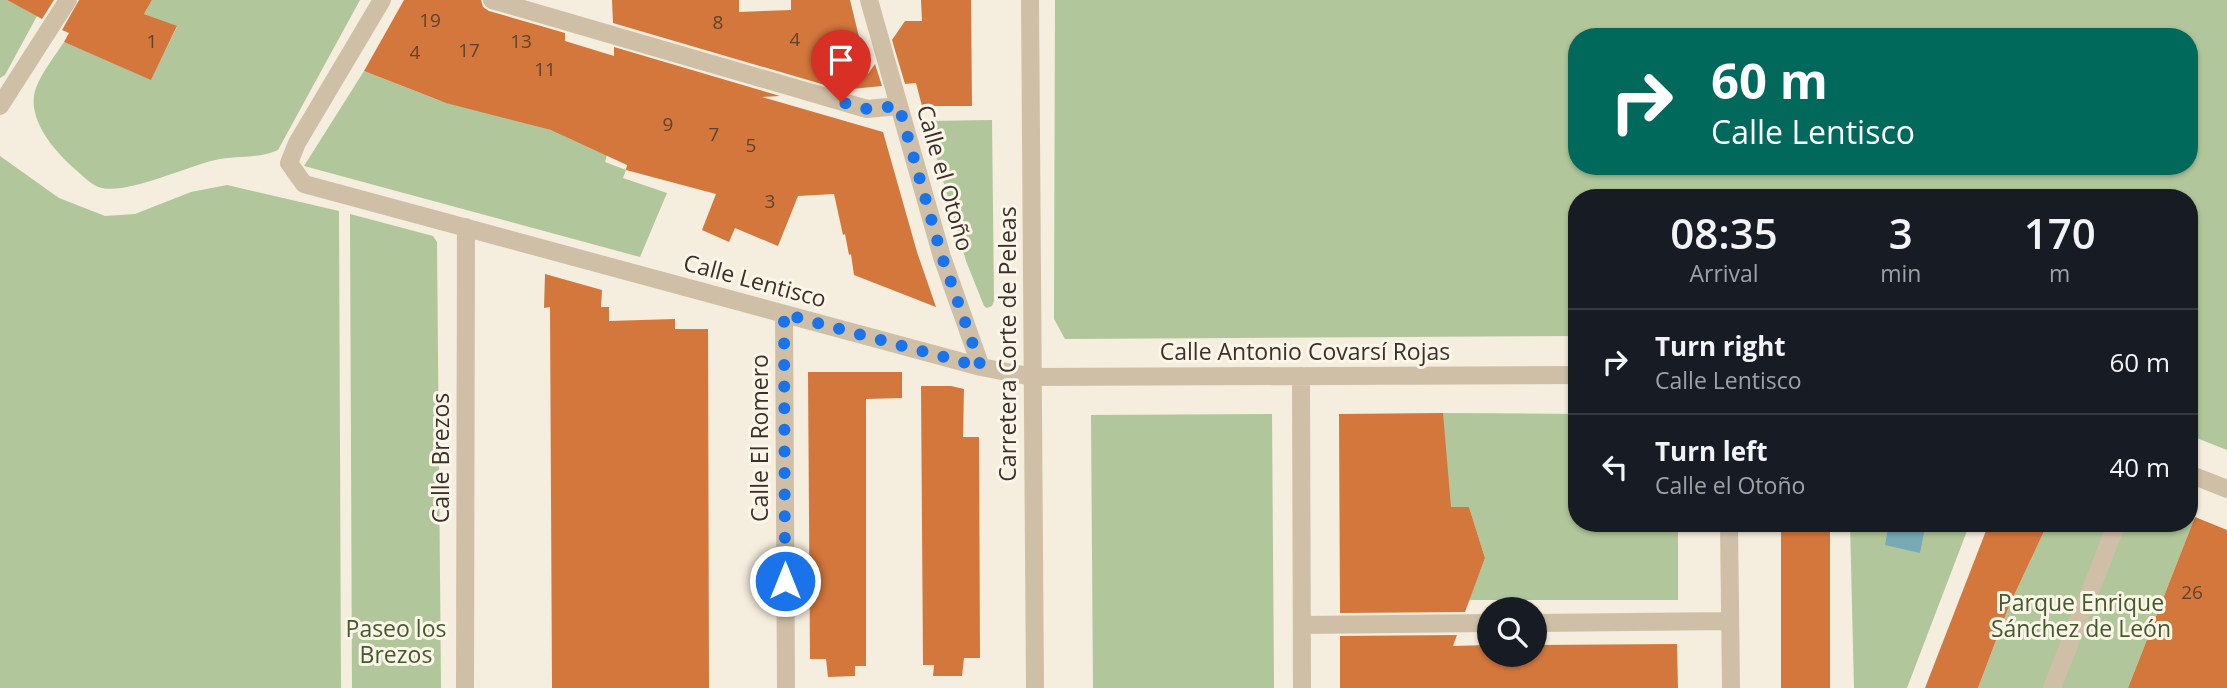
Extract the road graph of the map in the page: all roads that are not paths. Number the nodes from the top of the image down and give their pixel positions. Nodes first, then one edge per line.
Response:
1 (68, 0) edge
2 (382, 0) edge
3 (492, 0) edge
4 (869, 0) edge
5 (1030, 0) edge
6 (0, 106) edge
7 (899, 106) junction
8 (466, 228) junction
9 (784, 314) junction
10 (981, 367) junction
11 (1568, 375) edge
12 (1301, 376) junction
13 (1033, 377) junction
14 (2198, 478) edge
15 (2227, 489) edge
16 (1729, 532) edge
17 (2114, 532) edge
18 (1730, 621) junction
19 (1477, 623) edge
20 (1547, 623) edge
21 (1302, 625) junction
22 (465, 688) edge
23 (786, 688) edge
24 (1035, 688) edge
25 (1302, 688) edge
26 (1731, 688) edge
27 (2053, 688) edge

1 - 6 street
2 - 8 street, Calle Lentisco
3 - 7 street
4 - 7 street, Calle el Otoño
5 - 13 street, Carretera Corte de Peleas
7 - 10 street, Calle el Otoño
8 - 9 street, Calle Lentisco
8 - 22 street, Calle Brezos
9 - 10 street, Calle Lentisco
9 - 23 street, Calle El Romero
10 - 13 street, Calle Lentisco
11 - 12 street, Calle Antonio Covarsí Rojas
12 - 13 street, Calle Antonio Covarsí Rojas
12 - 21 street
13 - 24 street, Carretera Corte de Peleas
14 - 15 street
16 - 18 street
17 - 27 street
18 - 20 street
18 - 26 street
19 - 21 street
21 - 25 street

